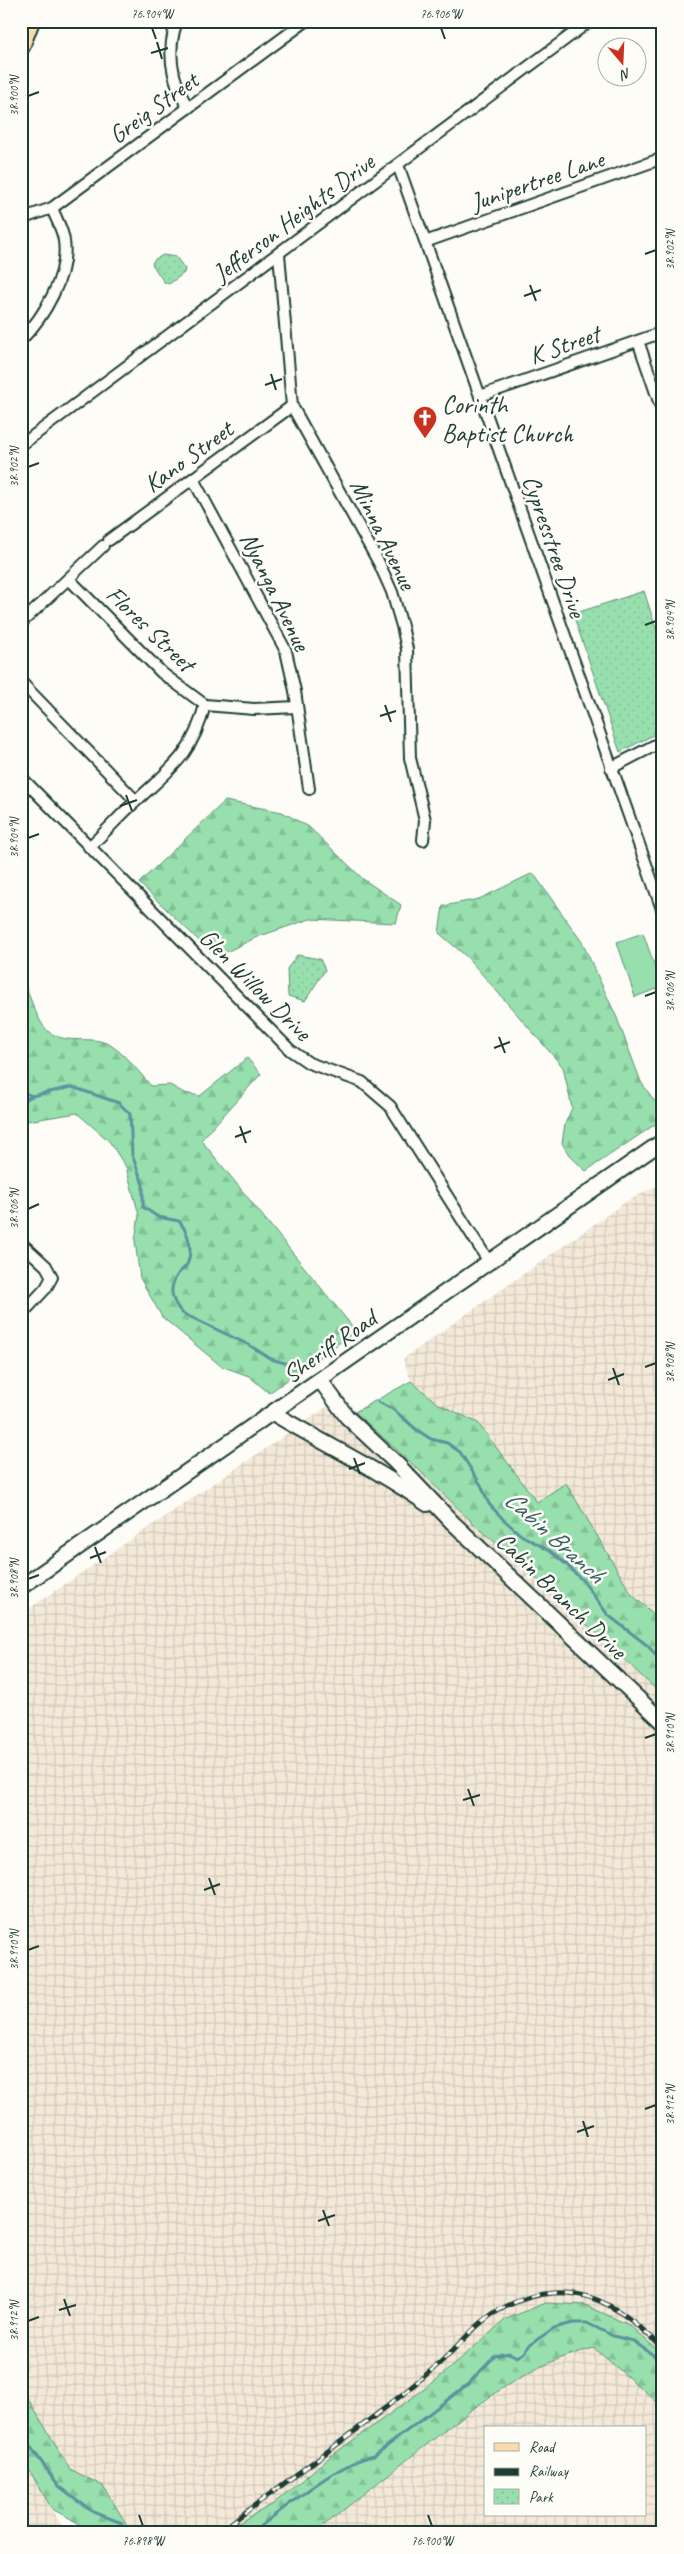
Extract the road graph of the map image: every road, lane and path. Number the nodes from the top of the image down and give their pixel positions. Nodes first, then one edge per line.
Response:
1 (32, 21) edge
2 (177, 21) edge
3 (306, 21) edge
4 (590, 21) edge
5 (21, 47) edge
6 (188, 108) junction
7 (663, 158) edge
8 (398, 165) junction
9 (52, 208) junction
10 (21, 219) edge
11 (426, 242) junction
12 (279, 254) junction
13 (663, 332) edge
14 (21, 340) edge
15 (638, 341) junction
16 (480, 396) junction
17 (292, 406) junction
18 (663, 413) edge
19 (21, 445) edge
20 (193, 479) junction
21 (69, 579) junction
22 (21, 623) edge
23 (21, 682) edge
24 (205, 705) junction
25 (297, 707) junction
26 (663, 741) edge
27 (611, 768) junction
28 (21, 777) edge
29 (309, 789) dead end
30 (136, 801) junction
31 (423, 840) dead end
32 (89, 847) junction
33 (661, 901) edge
34 (663, 912) edge
35 (663, 1141) edge
36 (21, 1243) edge
37 (489, 1262) junction
38 (21, 1315) edge
39 (320, 1380) junction
40 (273, 1413) junction
41 (452, 1522) junction
42 (21, 1587) edge
43 (663, 1722) edge

1 - 5 main road
2 - 6 street
3 - 6 street, Greig Street
4 - 8 street, Jefferson Heights Drive
6 - 9 street, Greig Street
7 - 11 street, Junipertree Lane
8 - 11 street, Cypresstree Drive
8 - 12 street, Jefferson Heights Drive
9 - 10 street, Greig Street
9 - 14 street
11 - 16 street, Cypresstree Drive
12 - 17 street, Minna Avenue
12 - 19 street, Jefferson Heights Drive
13 - 15 street, K Street
15 - 16 street, K Street
15 - 18 street
16 - 27 street, Cypresstree Drive
17 - 20 street, Kano Street
17 - 31 street, Minna Avenue
20 - 21 street, Kano Street
20 - 25 street, Nyanga Avenue
21 - 22 street, Kano Street
21 - 24 street, Flores Street
23 - 30 street
24 - 25 street
24 - 30 street
25 - 29 street, Nyanga Avenue
26 - 27 street
27 - 33 street, Cypresstree Drive
28 - 32 street, Glen Willow Drive
30 - 32 street
32 - 37 street, Glen Willow Drive
33 - 34 street, Cypresstree Drive
35 - 37 main road, Sheriff Road
36 - 38 street
37 - 39 main road, Sheriff Road
39 - 40 main road, Sheriff Road
39 - 41 main road, Cabin Branch Drive
40 - 41 main road, Cabin Branch Drive
40 - 42 main road, Sheriff Road
41 - 43 main road, Cabin Branch Drive

